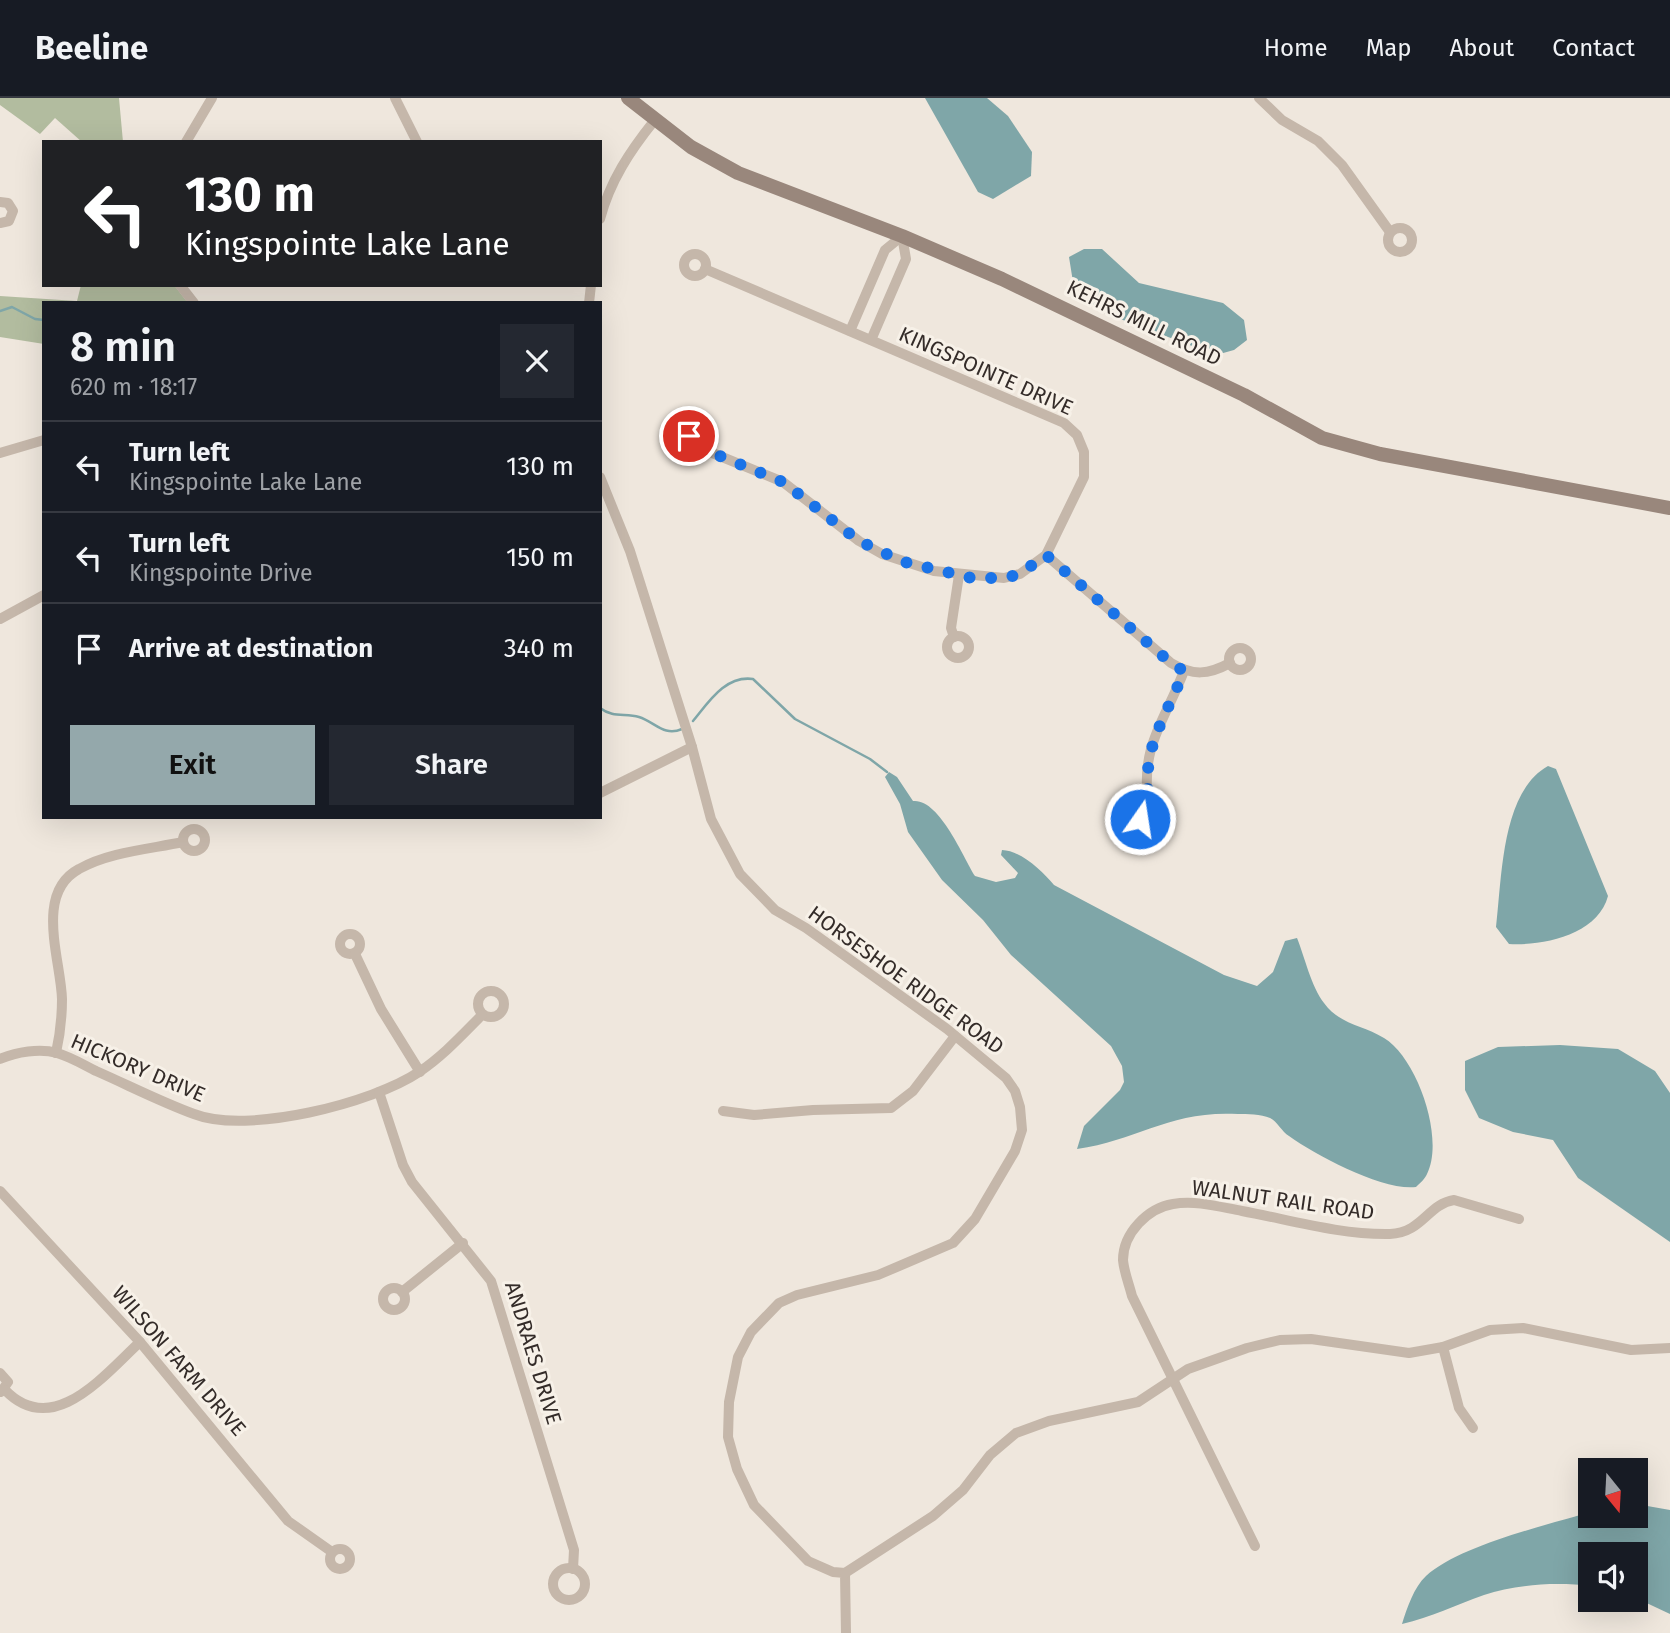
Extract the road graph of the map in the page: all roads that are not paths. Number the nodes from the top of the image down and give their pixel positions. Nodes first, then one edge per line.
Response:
1 (212, 98) edge
2 (395, 98) edge
3 (628, 98) edge
4 (1259, 98) edge
5 (654, 121) junction
6 (187, 140) edge
7 (416, 140) edge
8 (0, 202) edge
9 (602, 214) edge
10 (0, 223) edge
11 (1390, 232) dead end
12 (902, 236) junction
13 (705, 269) dead end
14 (182, 287) edge
15 (192, 301) edge
16 (850, 331) junction
17 (871, 340) junction
18 (42, 441) edge
19 (705, 450) dead end
20 (0, 453) edge
21 (602, 482) edge
22 (1670, 508) edge
23 (1046, 555) junction
24 (959, 575) junction
25 (42, 597) edge
26 (0, 619) edge
27 (954, 637) dead end
28 (1230, 663) dead end
29 (1184, 671) junction
30 (692, 747) junction
31 (602, 792) edge
32 (1149, 803) dead end
33 (183, 842) dead end
34 (355, 954) dead end
35 (482, 1015) dead end
36 (956, 1036) junction
37 (56, 1053) junction
38 (0, 1059) edge
39 (420, 1072) junction
40 (379, 1092) junction
41 (723, 1111) dead end
42 (0, 1191) edge
43 (1518, 1219) dead end
44 (463, 1244) junction
45 (402, 1292) dead end
46 (140, 1342) junction
47 (1443, 1347) junction
48 (1670, 1348) edge
49 (0, 1373) edge
50 (1174, 1377) junction
51 (3, 1391) edge
52 (1473, 1428) dead end
53 (1255, 1546) dead end
54 (332, 1552) dead end
55 (573, 1569) dead end
56 (845, 1573) junction
57 (846, 1633) edge

1 - 6 street
2 - 7 street
3 - 5 main road, KEHRS MILL ROAD
4 - 11 street
5 - 9 street
5 - 12 main road, KEHRS MILL ROAD
8 - 10 street
12 - 16 street
12 - 17 street, KINGSPOINTE DRIVE
12 - 22 main road, KEHRS MILL ROAD
13 - 16 street, KINGSPOINTE DRIVE
14 - 15 street
16 - 17 street, KINGSPOINTE DRIVE
17 - 23 street, KINGSPOINTE DRIVE
18 - 20 street
19 - 24 street, KINGSPOINTE DRIVE
21 - 30 street, HORSESHOE RIDGE ROAD
23 - 24 street, KINGSPOINTE DRIVE
23 - 29 street
24 - 27 street
25 - 26 street
28 - 29 street
29 - 32 street
30 - 31 street
30 - 36 street, HORSESHOE RIDGE ROAD
33 - 37 street
34 - 39 street
35 - 39 street, HICKORY DRIVE
36 - 41 street
36 - 56 street, HORSESHOE RIDGE ROAD
37 - 38 street, HICKORY DRIVE
37 - 40 street, HICKORY DRIVE
39 - 40 street, HICKORY DRIVE
40 - 44 street, ANDRAES DRIVE
42 - 46 street, WILSON FARM DRIVE
43 - 50 street, WALNUT RAIL ROAD
44 - 45 street
44 - 55 street, ANDRAES DRIVE
46 - 51 street
46 - 54 street, WILSON FARM DRIVE
47 - 48 street
47 - 50 street
47 - 52 street
49 - 51 street
50 - 53 street, WALNUT RAIL ROAD
50 - 56 street
56 - 57 street

